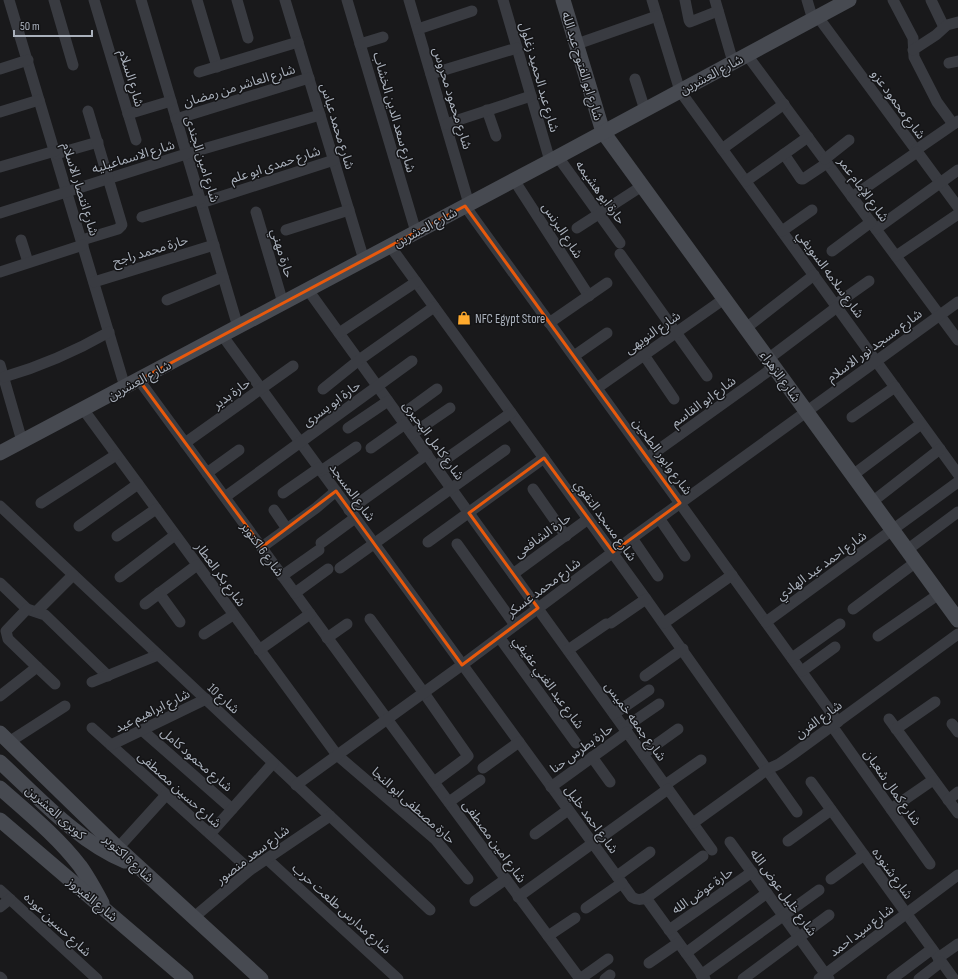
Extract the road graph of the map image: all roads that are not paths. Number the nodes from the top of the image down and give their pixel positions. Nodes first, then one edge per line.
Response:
1 (10, 0) edge
2 (54, 0) edge
3 (94, 0) edge
4 (141, 0) edge
5 (198, 0) edge
6 (237, 0) edge
7 (285, 0) edge
8 (348, 0) edge
9 (409, 0) edge
10 (503, 0) edge
11 (563, 0) edge
12 (652, 0) edge
13 (685, 0) edge
14 (715, 0) edge
15 (807, 0) edge
16 (849, 0) edge
17 (893, 0) edge
18 (931, 0) edge
19 (472, 12) dead end
20 (718, 12) junction
21 (657, 16) junction
22 (815, 18) junction
23 (958, 22) edge
24 (944, 28) junction
25 (418, 29) junction
26 (383, 37) dead end
27 (248, 38) dead end
28 (298, 42) junction
29 (360, 44) junction
30 (576, 44) junction
31 (517, 48) junction
32 (913, 50) junction
33 (747, 55) junction
34 (28, 60) junction
35 (733, 62) junction
36 (74, 65) dead end
37 (217, 67) junction
38 (0, 69) edge
39 (199, 72) dead end
40 (431, 74) junction
41 (309, 78) junction
42 (635, 78) dead end
43 (680, 91) junction
44 (531, 96) junction
45 (39, 100) junction
46 (171, 101) junction
47 (784, 104) junction
48 (487, 110) junction
49 (645, 110) junction
50 (88, 111) dead end
51 (0, 112) edge
52 (128, 114) junction
53 (320, 115) junction
54 (176, 119) junction
55 (955, 122) edge
56 (446, 124) junction
57 (603, 132) junction
58 (496, 136) dead end
59 (808, 137) junction
60 (136, 140) dead end
61 (849, 140) dead end
62 (98, 142) junction
63 (722, 149) junction
64 (916, 151) junction
65 (55, 152) junction
66 (186, 154) junction
67 (784, 154) junction
68 (554, 159) junction
69 (334, 160) junction
70 (826, 161) junction
71 (0, 167) edge
72 (958, 170) edge
73 (108, 179) junction
74 (514, 180) junction
75 (746, 181) junction
76 (940, 183) junction
77 (642, 186) junction
78 (67, 192) junction
79 (852, 197) junction
80 (200, 201) junction
81 (467, 205) junction
82 (958, 208) edge
83 (349, 210) junction
84 (812, 210) dead end
85 (256, 212) dead end
86 (0, 213) edge
87 (600, 214) junction
88 (958, 214) edge
89 (142, 217) dead end
90 (874, 226) junction
91 (577, 228) dead end
92 (286, 230) dead end
93 (782, 231) junction
94 (416, 232) junction
95 (21, 240) dead end
96 (82, 242) junction
97 (214, 245) junction
98 (390, 246) junction
99 (832, 251) dead end
100 (896, 256) junction
101 (364, 260) junction
102 (28, 262) junction
103 (0, 272) edge
104 (814, 275) junction
105 (223, 277) junction
106 (868, 281) dead end
107 (94, 282) junction
108 (416, 282) junction
109 (607, 283) dead end
110 (308, 290) junction
111 (589, 296) junction
112 (724, 299) junction
113 (167, 300) dead end
114 (958, 302) edge
115 (283, 303) junction
116 (836, 306) junction
117 (434, 307) junction
118 (940, 315) junction
119 (550, 323) junction
120 (238, 327) junction
121 (746, 328) junction
122 (109, 332) junction
123 (339, 332) junction
124 (676, 332) junction
125 (607, 333) dead end
126 (222, 335) junction
127 (958, 340) edge
128 (644, 355) junction
129 (574, 356) junction
130 (359, 360) junction
131 (412, 361) dead end
132 (876, 361) junction
133 (771, 363) junction
134 (293, 366) dead end
135 (1, 370) edge
136 (707, 376) dead end
137 (139, 380) junction
138 (378, 386) junction
139 (894, 386) junction
140 (125, 387) junction
141 (597, 388) junction
142 (261, 389) junction
143 (322, 389) dead end
144 (437, 389) dead end
145 (674, 398) dead end
146 (388, 401) junction
147 (450, 408) dead end
148 (83, 409) junction
149 (807, 412) junction
150 (511, 413) junction
151 (852, 417) dead end
152 (402, 420) junction
153 (921, 424) junction
154 (348, 428) dead end
155 (412, 434) junction
156 (22, 441) junction
157 (185, 443) junction
158 (300, 443) junction
159 (356, 447) dead end
160 (371, 448) dead end
161 (940, 449) junction
162 (239, 450) dead end
163 (505, 450) dead end
164 (0, 453) edge
165 (116, 454) junction
166 (427, 454) junction
167 (544, 458) junction
168 (648, 458) junction
169 (436, 466) junction
170 (320, 470) junction
171 (207, 473) junction
172 (958, 474) edge
173 (853, 475) junction
174 (958, 482) edge
175 (138, 484) junction
176 (451, 488) junction
177 (534, 489) dead end
178 (336, 491) junction
179 (283, 493) dead end
180 (225, 497) junction
181 (41, 502) dead end
182 (872, 502) junction
183 (680, 503) junction
184 (0, 506) edge
185 (156, 509) junction
186 (274, 510) dead end
187 (958, 512) edge
188 (469, 513) junction
189 (352, 514) junction
190 (660, 518) junction
191 (588, 519) junction
192 (79, 526) dead end
193 (287, 529) junction
194 (893, 530) junction
195 (175, 535) junction
196 (117, 536) dead end
197 (566, 536) junction
198 (632, 538) junction
199 (428, 542) dead end
200 (374, 544) junction
201 (457, 544) dead end
202 (262, 548) junction
203 (907, 550) junction
204 (613, 552) junction
205 (685, 556) dead end
206 (916, 562) junction
207 (197, 565) junction
208 (340, 568) dead end
209 (328, 569) dead end
210 (513, 574) junction
211 (73, 575) junction
212 (732, 575) junction
213 (282, 576) junction
214 (658, 576) dead end
215 (120, 577) dead end
216 (0, 584) edge
217 (160, 593) junction
218 (294, 593) junction
219 (939, 594) junction
220 (646, 599) junction
221 (145, 604) dead end
222 (538, 608) junction
223 (32, 610) junction
224 (853, 610) dead end
225 (310, 614) junction
226 (233, 615) junction
227 (370, 619) dead end
228 (958, 620) edge
229 (180, 622) dead end
230 (766, 622) junction
231 (664, 623) junction
232 (348, 624) dead end
233 (840, 624) dead end
234 (515, 625) junction
235 (204, 634) dead end
236 (958, 634) edge
237 (878, 636) dead end
238 (499, 637) junction
239 (327, 638) junction
240 (835, 647) dead end
241 (683, 649) junction
242 (259, 650) junction
243 (568, 650) junction
244 (158, 655) junction
245 (792, 658) junction
246 (462, 665) junction
247 (37, 667) junction
248 (802, 671) junction
249 (108, 676) junction
250 (645, 676) dead end
251 (92, 682) dead end
252 (55, 684) dead end
253 (649, 690) dead end
254 (424, 693) junction
255 (0, 696) edge
256 (206, 699) junction
257 (935, 702) dead end
258 (659, 704) dead end
259 (65, 706) dead end
260 (614, 714) junction
261 (387, 719) junction
262 (835, 724) junction
263 (92, 728) dead end
264 (678, 729) dead end
265 (142, 730) junction
266 (625, 730) junction
267 (5, 738) edge
268 (519, 742) junction
269 (576, 743) dead end
270 (110, 745) junction
271 (643, 754) junction
272 (337, 756) junction
273 (592, 757) junction
274 (701, 760) dead end
275 (273, 763) junction
276 (5, 767) edge
277 (483, 768) dead end
278 (768, 769) junction
279 (480, 780) dead end
280 (933, 780) junction
281 (434, 782) junction
282 (610, 782) dead end
283 (811, 782) dead end
284 (296, 785) junction
285 (552, 787) junction
286 (667, 787) junction
287 (0, 788) edge
288 (958, 792) edge
289 (166, 795) junction
290 (948, 800) junction
291 (449, 802) junction
292 (232, 809) junction
293 (891, 809) junction
294 (568, 810) junction
295 (831, 810) junction
296 (797, 812) dead end
297 (958, 813) edge
298 (330, 816) junction
299 (0, 820) edge
300 (693, 823) junction
301 (210, 834) junction
302 (535, 834) dead end
303 (788, 841) dead end
304 (730, 842) dead end
305 (593, 843) junction
306 (118, 848) junction
307 (650, 852) dead end
308 (864, 855) junction
309 (267, 859) junction
310 (930, 864) dead end
311 (138, 867) junction
312 (250, 870) junction
313 (752, 872) junction
314 (958, 875) edge
315 (619, 879) junction
316 (831, 879) dead end
317 (468, 880) dead end
318 (506, 880) junction
319 (0, 890) edge
320 (818, 890) dead end
321 (767, 893) junction
322 (518, 897) junction
323 (646, 898) junction
324 (10, 900) junction
325 (475, 901) dead end
326 (0, 907) edge
327 (586, 908) dead end
328 (104, 909) junction
329 (430, 910) dead end
330 (906, 914) junction
331 (783, 915) junction
332 (829, 916) dead end
333 (193, 918) junction
334 (574, 918) dead end
335 (669, 930) junction
336 (548, 936) junction
337 (800, 937) junction
338 (678, 943) junction
339 (958, 944) edge
340 (686, 953) junction
341 (937, 956) junction
342 (608, 959) dead end
343 (649, 964) dead end
344 (702, 977) edge
345 (825, 977) edge
346 (97, 979) edge
347 (186, 979) edge
348 (261, 979) edge
349 (398, 979) edge
350 (580, 979) edge
351 (743, 979) edge
352 (892, 979) edge
353 (918, 979) edge
354 (954, 979) edge

1 - 34 street, شارع انتصار الاسلام
2 - 36 street
3 - 52 street, شارع السلام
4 - 46 street, شارع امين الجندى
5 - 37 street
6 - 27 street
7 - 28 street, شارع محمد عباس
8 - 29 street, شارع سعد الدين الخشاب
9 - 25 street, شارع محمود محروس
10 - 31 street, شارع عبد الحميد زغلول
11 - 30 main road, شارع ابو الفتوح عبد الله
12 - 21 street, شارع سلامه السويفي
13 - 20 street
14 - 20 street
15 - 22 street
16 - 22 main road, شارع العشرين
17 - 32 street
18 - 24 street
19 - 25 street
20 - 35 street
21 - 30 street
21 - 43 street, شارع سلامه السويفي
22 - 33 main road, شارع العشرين
22 - 64 street, شارع محمود عزو
23 - 24 street
24 - 32 street
25 - 40 street, شارع محمود محروس
26 - 29 street
28 - 37 street
28 - 41 street, شارع محمد عباس
29 - 94 street, شارع سعد الدين الخشاب
30 - 57 main road, شارع ابو الفتوح عبد الله
31 - 40 street
31 - 44 street, شارع عبد الحميد زغلول
32 - 55 street
33 - 35 main road, شارع العشرين
33 - 47 street, شارع الإمام عمر
34 - 38 street
34 - 45 street, شارع انتصار الاسلام
35 - 43 main road, شارع العشرين
37 - 39 street
40 - 56 street, شارع محمود محروس
41 - 53 street, شارع محمد عباس
41 - 54 street, شارع العاشر من رمضان
42 - 49 street
43 - 49 main road, شارع العشرين
43 - 63 street, شارع سلامه السويفي
44 - 48 street
44 - 68 street, شارع عبد الحميد زغلول
45 - 51 street
45 - 65 street, شارع انتصار الاسلام
46 - 52 street
46 - 54 street, شارع امين الجندى
47 - 59 street, شارع الإمام عمر
47 - 63 street
48 - 56 street
48 - 58 street
49 - 57 main road, شارع العشرين
50 - 62 street
52 - 60 street, شارع السلام
53 - 66 street, شارع الاسماعيليه
53 - 69 street, شارع محمد عباس
54 - 66 street, شارع امين الجندى
55 - 64 street
56 - 81 street, شارع محمود محروس
57 - 68 main road, شارع العشرين
57 - 77 main road, شارع الزهراء
59 - 67 street
59 - 70 street, شارع الإمام عمر
61 - 70 street
62 - 65 street
62 - 73 street
63 - 75 street, شارع سلامه السويفي
64 - 76 street, شارع محمود عزو
64 - 79 street
65 - 71 street
65 - 78 street, شارع انتصار الاسلام
66 - 73 street, شارع الاسماعيليه
66 - 80 street, شارع امين الجندى
67 - 70 street
67 - 75 street
68 - 74 main road, شارع العشرين
68 - 87 street, حارة ابو هشيمه
69 - 80 street, شارع حمدى ابو علم
69 - 83 street, شارع محمد عباس
70 - 79 street, شارع الإمام عمر
72 - 76 street
73 - 78 street, شارع الاسماعيليه
73 - 96 street
74 - 81 main road, شارع العشرين
74 - 111 street, شارع البرنس
75 - 93 street, شارع سلامه السويفي
76 - 82 street, شارع محمود عزو
76 - 90 street
77 - 87 street
77 - 112 main road, شارع الزهراء
78 - 86 street, شارع الاسماعيليه
78 - 96 street, شارع انتصار الاسلام
79 - 90 street, شارع الإمام عمر
80 - 89 street, شارع حمدى ابو علم
80 - 97 street, شارع امين الجندى
81 - 94 main road, شارع العشرين
81 - 119 street, شارع وابور الطحين
83 - 92 street
83 - 101 street, شارع محمد عباس
84 - 93 street
85 - 115 street, حارة مهني
87 - 91 street
87 - 124 street, حارة ابو هشيمه
88 - 100 street
90 - 99 street
90 - 100 street, شارع الإمام عمر
93 - 104 street, شارع سلامه السويفي
94 - 98 main road, شارع العشرين
95 - 102 street
96 - 102 street
96 - 107 street, شارع انتصار الاسلام
97 - 105 street, شارع امين الجندى
97 - 107 street, حارة محمد راجح
98 - 101 main road, شارع العشرين
98 - 108 street, شارع مسجد التقوي
100 - 118 street, شارع الإمام عمر
101 - 110 main road, شارع العشرين
102 - 103 street
104 - 116 street, شارع سلامه السويفي
104 - 121 street
105 - 113 street
105 - 120 street, شارع امين الجندى
106 - 116 street, شارع ابو القاسم
107 - 122 street, شارع انتصار الاسلام
108 - 117 street, شارع مسجد التقوي
108 - 123 street
109 - 111 street
110 - 115 main road, شارع العشرين
110 - 123 street, شارع كامل البحيرى
111 - 119 street
112 - 121 main road, شارع الزهراء
112 - 124 street, شارع النويهى
114 - 118 street, شارع مسجد نور الاسلام
115 - 120 main road, شارع العشرين
116 - 132 street, شارع سلامه السويفي
116 - 133 street, شارع ابو القاسم
117 - 130 street
117 - 150 street, شارع مسجد التقوي
118 - 127 street, شارع الإمام عمر
118 - 132 street, شارع مسجد نور الاسلام
119 - 129 street, شارع وابور الطحين
120 - 126 main road, شارع العشرين
121 - 133 main road, شارع الزهراء
122 - 135 street
122 - 140 street, شارع انتصار الاسلام
123 - 130 street, شارع كامل البحيرى
124 - 128 street, شارع النويهى
124 - 136 street, حارة ابو هشيمه
125 - 129 street
126 - 137 main road, شارع العشرين
126 - 142 street, شارع المسجد
128 - 141 street, شارع النويهى
128 - 145 street
129 - 141 street, شارع وابور الطحين
130 - 138 street, شارع كامل البحيرى
130 - 143 street
131 - 138 street, حارة ابو يسرى
132 - 139 street, شارع سلامه السويفي
132 - 149 street, شارع مسجد نور الاسلام
133 - 149 main road, شارع الزهراء
133 - 168 street, شارع ابو القاسم
134 - 142 street, حارة بدير
135 - 156 street
137 - 140 main road, شارع العشرين
137 - 157 street, شارع 6 اكتوبر
138 - 146 street, شارع كامل البحيرى
138 - 158 street, حارة ابو يسرى
139 - 151 street
139 - 153 street, شارع سلامه السويفي
140 - 148 main road, شارع العشرين
141 - 168 street, شارع وابور الطحين
142 - 157 street, حارة بدير
142 - 158 street, شارع المسجد
144 - 152 street
146 - 152 street, شارع كامل البحيرى
146 - 154 street
147 - 155 street
148 - 156 main road, شارع العشرين
148 - 165 street, شارع بكر العطار
149 - 173 main road, شارع الزهراء
149 - 183 street, شارع محمد عسكر
150 - 167 street, شارع مسجد التقوي
150 - 169 street
152 - 155 street, شارع كامل البحيرى
152 - 160 street
153 - 161 street, شارع سلامه السويفي
153 - 173 street
155 - 166 street, شارع كامل البحيرى
156 - 164 main road, شارع العشرين
157 - 171 street, شارع 6 اكتوبر
158 - 170 street, شارع المسجد
158 - 180 street, حارة ابو يسرى
159 - 170 street
161 - 172 street, شارع سلامه السويفي
161 - 182 street
162 - 171 street
163 - 176 street
165 - 175 street, شارع بكر العطار
165 - 181 street
166 - 169 street, شارع كامل البحيرى
166 - 189 street
167 - 188 street
167 - 191 street, شارع مسجد التقوي
168 - 183 street, شارع وابور الطحين
169 - 176 street, شارع كامل البحيرى
170 - 178 street, شارع المسجد
170 - 179 street
171 - 180 street, شارع 6 اكتوبر
173 - 182 main road, شارع الزهراء
174 - 194 street, شارع احمد عبد الهادي
175 - 185 street, شارع بكر العطار
175 - 192 street
176 - 188 street, شارع كامل البحيرى
176 - 200 street
177 - 197 street
178 - 189 street, شارع المسجد
178 - 193 street
180 - 202 street, شارع 6 اكتوبر
182 - 194 main road, شارع الزهراء
183 - 190 street, شارع محمد عسكر
183 - 212 street, شارع وابور الطحين
184 - 211 street, شارع 10
185 - 195 street, شارع بكر العطار
185 - 196 street
186 - 193 street
187 - 203 street
188 - 199 street
188 - 210 street, شارع كامل البحيرى
189 - 200 street, شارع المسجد
189 - 213 street
190 - 198 street, شارع محمد عسكر
190 - 205 street
191 - 197 street, حارة الشافعى
191 - 204 street, شارع مسجد التقوي
193 - 202 street
194 - 203 main road, شارع الزهراء
194 - 230 street, شارع احمد عبد الهادي
195 - 207 street, شارع بكر العطار
195 - 215 street
197 - 210 street, حارة الشافعى
198 - 204 street, شارع محمد عسكر
198 - 214 street
200 - 208 street
200 - 246 street, شارع المسجد
201 - 234 street
202 - 213 street, شارع 6 اكتوبر
203 - 206 main road, شارع الزهراء
204 - 220 street, شارع مسجد التقوي
204 - 222 street, شارع محمد عسكر
206 - 219 main road, شارع الزهراء
206 - 224 street
207 - 217 street
207 - 226 street, شارع بكر العطار
209 - 218 street
210 - 222 street, شارع كامل البحيرى
211 - 223 street
211 - 244 street, شارع 10
212 - 230 street, شارع وابور الطحين
212 - 231 street
213 - 218 street, شارع 6 اكتوبر
216 - 223 street
217 - 221 street
217 - 229 street
218 - 225 street, شارع 6 اكتوبر
219 - 228 main road, شارع الزهراء
219 - 237 street
220 - 231 street, شارع مسجد التقوي
220 - 243 street
222 - 234 street, شارع محمد عسكر
222 - 243 street, شارع جمعه خميس
223 - 247 street
223 - 249 street
225 - 239 street, شارع 6 اكتوبر
225 - 242 street
226 - 235 street
226 - 242 street, شارع بكر العطار
227 - 254 street
230 - 245 street, شارع وابور الطحين
231 - 241 street, شارع مسجد التقوي
232 - 239 street
233 - 245 street
234 - 238 street, شارع محمد عسكر
236 - 262 street, شارع الفرن
238 - 246 street, شارع محمد عسكر
238 - 269 street, شارع عبد الغني عفيفي
239 - 261 street, شارع 6 اكتوبر
240 - 248 street
241 - 250 street
241 - 278 street, شارع مسجد التقوي
242 - 272 street, شارع بكر العطار
243 - 260 street, شارع جمعه خميس
244 - 249 street
244 - 256 street, شارع 10
245 - 248 street, شارع وابور الطحين
246 - 254 street, شارع محمد عسكر
246 - 268 street, شارع احمد خليل
247 - 252 street
247 - 255 street
248 - 262 street, شارع وابور الطحين
249 - 251 street
253 - 260 street
254 - 261 street, شارع محمد عسكر
254 - 281 street
256 - 265 street, شارع ابراهيم عيد
256 - 275 street, شارع 10
257 - 280 street
258 - 266 street, حارة بطرس حنا
259 - 267 street
260 - 266 street, شارع جمعه خميس
261 - 272 street, شارع محمد عسكر
261 - 281 street, شارع امين مصطفى
262 - 278 street, شارع الفرن
262 - 293 street, شارع كمال شعبان
263 - 270 street, شارع حسين مصطفى
264 - 271 street
265 - 270 street, شارع ابراهيم عيد
265 - 292 street, شارع محمود كامل
266 - 271 street, شارع جمعه خميس
266 - 273 street, حارة بطرس حنا
267 - 306 main road, شارع 6 اكتوبر
268 - 277 street
268 - 285 street, شارع احمد خليل
270 - 289 street, شارع حسين مصطفى
271 - 286 street, شارع جمعه خميس
272 - 284 street, شارع محمد عسكر
272 - 317 street, حارة مصطفى ابو النجا
273 - 282 street
273 - 285 street, حارة بطرس حنا
274 - 286 street
275 - 284 street, شارع 10
275 - 292 street
276 - 311 main road, كوبرى العشرين
278 - 296 street, شارع مسجد التقوي
278 - 300 street, شارع الفرن
279 - 291 street
280 - 290 street
280 - 293 street
281 - 291 street, شارع امين مصطفى
283 - 295 street, شارع شنوده
284 - 298 street, شارع 10
285 - 294 street, شارع احمد خليل
286 - 300 street, شارع جمعه خميس
286 - 305 street
287 - 328 main road, كوبرى العشرين
288 - 290 street
289 - 301 street, شارع حسين مصطفى
289 - 306 street
290 - 297 street
291 - 318 street, شارع امين مصطفى
292 - 301 street
293 - 310 street, شارع كمال شعبان
294 - 302 street
294 - 305 street, شارع احمد خليل
295 - 303 street
295 - 308 street, شارع شنوده
298 - 309 street, شارع سعد منصور
298 - 329 street, شارع 10
299 - 328 main road, شارع الفيروز
300 - 323 street, شارع جمعه خميس
301 - 312 street, شارع حسين مصطفى
304 - 313 street, شارع خليل عوض الله
305 - 315 street, شارع احمد خليل
305 - 322 street
306 - 311 main road, شارع 6 اكتوبر
307 - 315 street
308 - 316 street
308 - 330 street, شارع شنوده
309 - 312 street, شارع سعد منصور
309 - 349 street, شارع مدارس طلعت حرب
311 - 333 main road, شارع 6 اكتوبر
312 - 333 street, شارع سعد منصور
313 - 321 street, شارع خليل عوض الله
313 - 335 street, حارة عوض الله
314 - 330 street, شارع سيد احمد
315 - 323 street, شارع احمد خليل
315 - 327 street
318 - 322 street, شارع امين مصطفى
318 - 325 street
319 - 324 street, شارع حسين عوده
320 - 331 street
321 - 331 street, شارع خليل عوض الله
321 - 340 street
322 - 336 street, شارع امين مصطفى
323 - 335 street
324 - 326 street
324 - 346 street, شارع حسين عوده
328 - 347 main road, شارع الفيروز
330 - 341 street, شارع شنوده
330 - 345 street, شارع سيد احمد
331 - 337 street, شارع خليل عوض الله
331 - 344 street
332 - 337 street
333 - 348 main road, شارع 6 اكتوبر
334 - 336 street
335 - 338 street
336 - 350 street, شارع امين مصطفى
337 - 345 street, شارع خليل عوض الله
337 - 351 street
338 - 340 street
338 - 343 street
339 - 341 street
340 - 344 street
341 - 352 street
341 - 353 street
341 - 354 street, شارع شنوده
342 - 350 street

